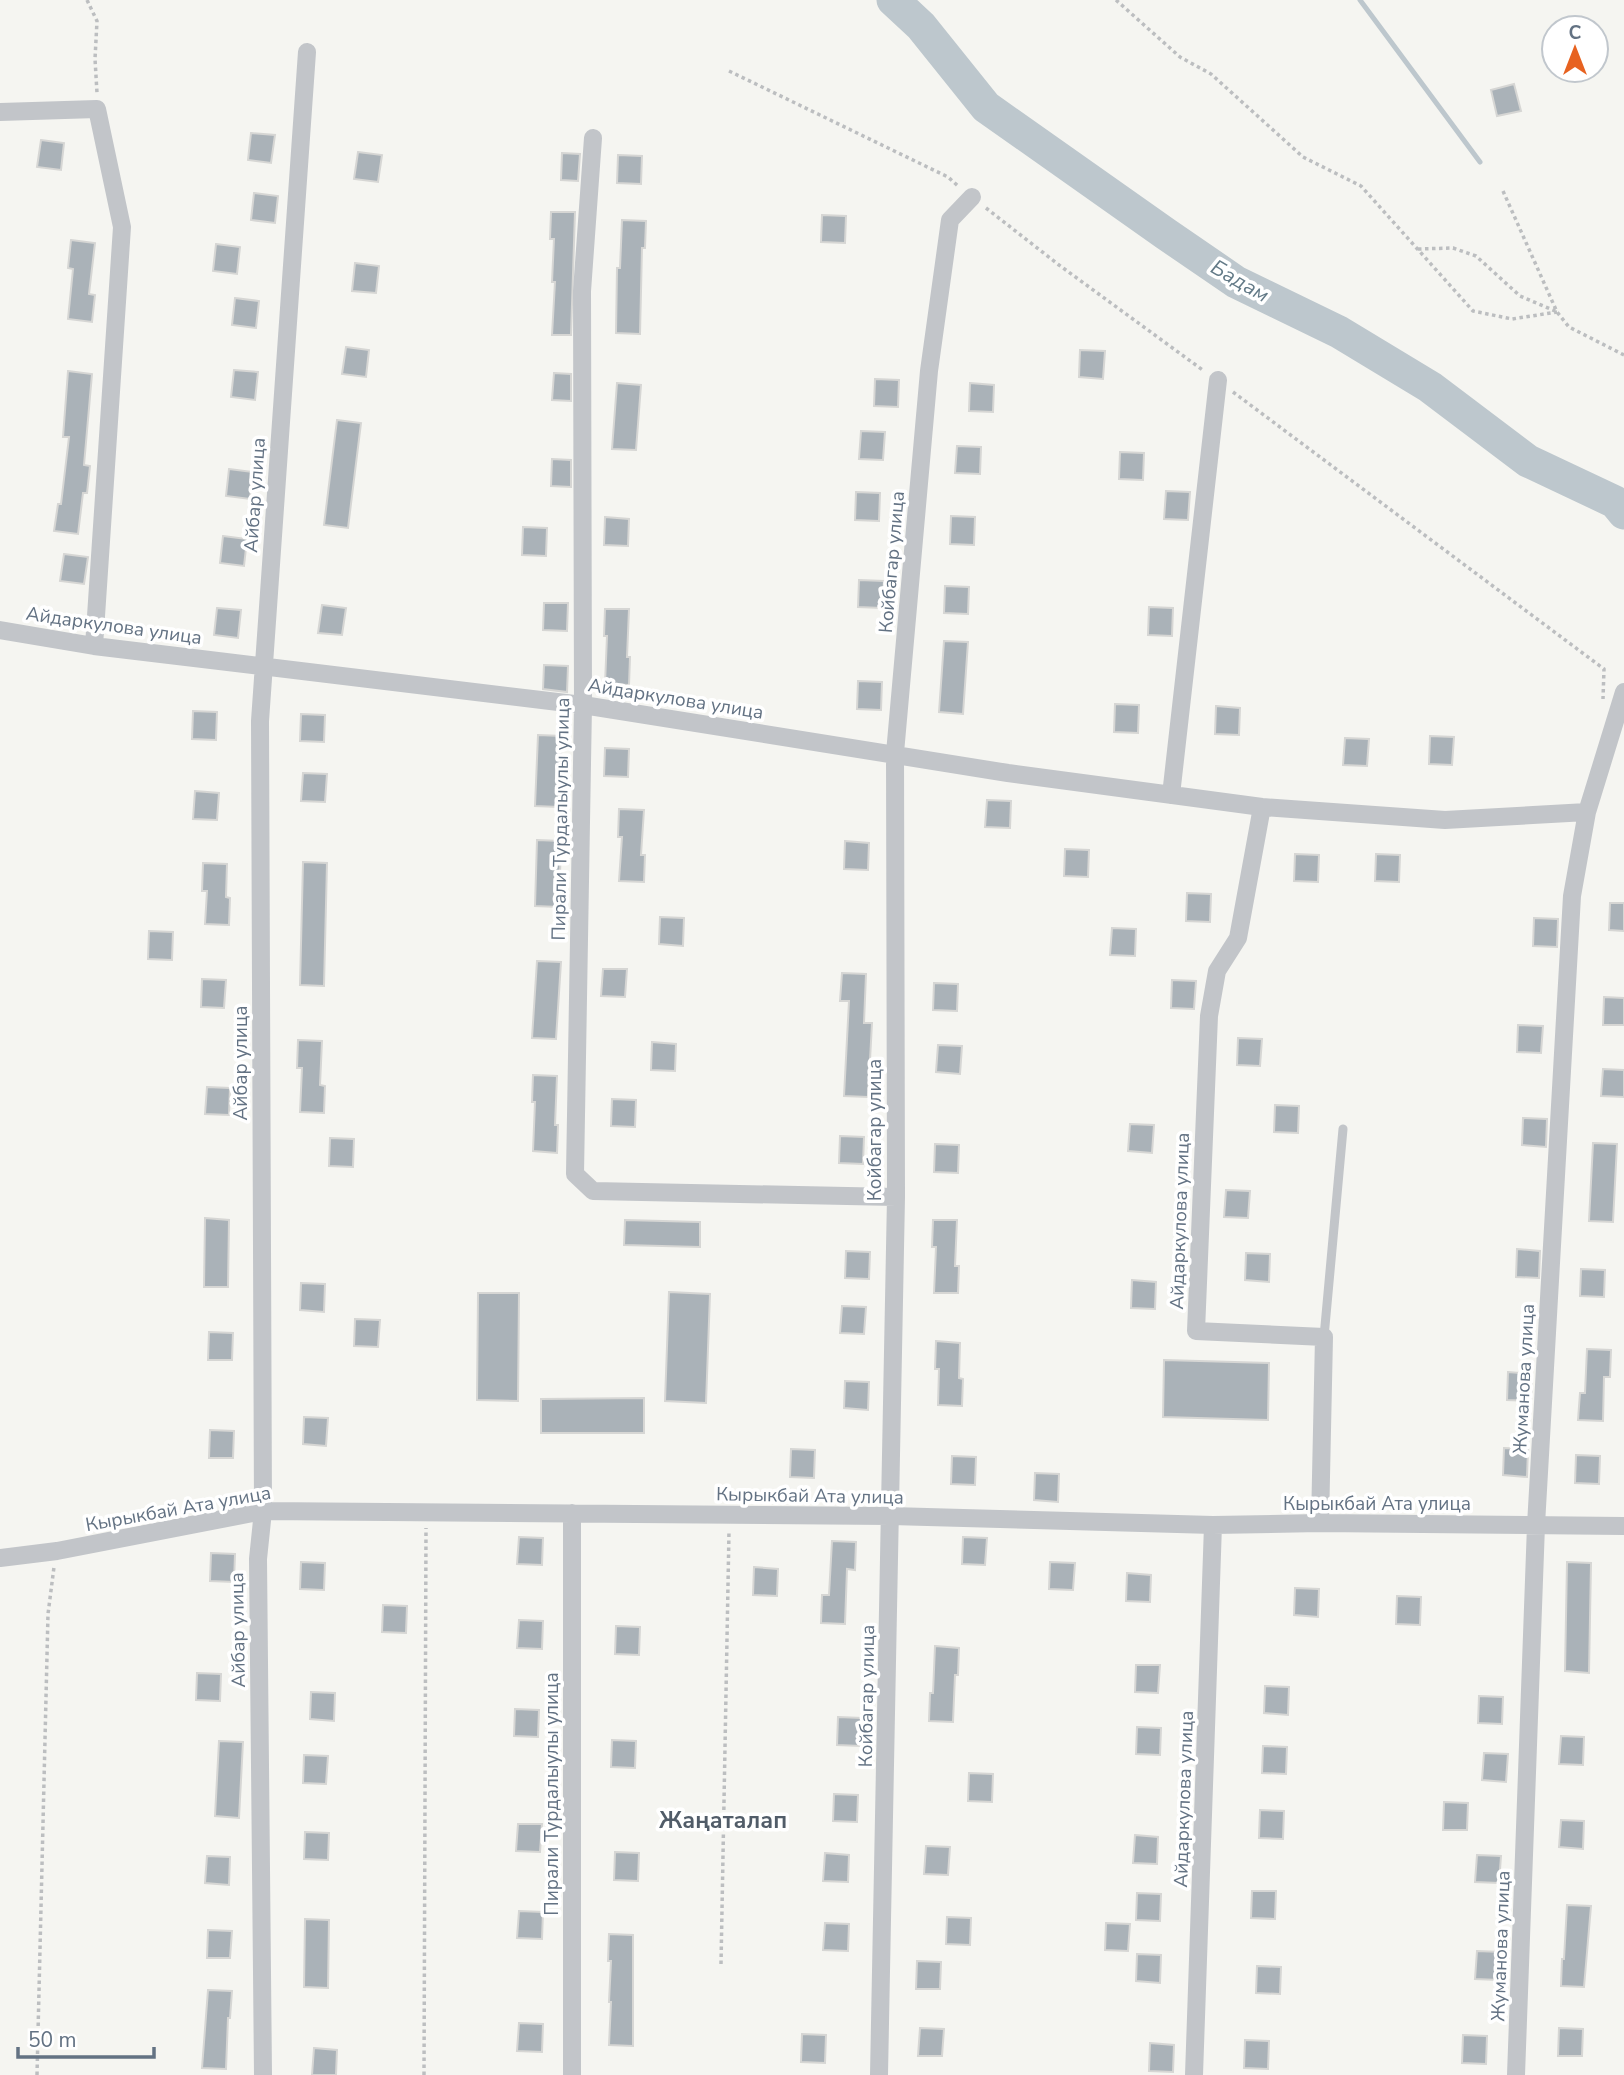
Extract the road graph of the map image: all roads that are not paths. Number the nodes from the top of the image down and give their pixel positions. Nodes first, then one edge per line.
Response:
1 (307, 52) dead end
2 (0, 112) edge
3 (593, 138) dead end
4 (972, 197) road end
5 (1218, 380) road end
6 (0, 630) edge
7 (94, 646) junction
8 (262, 667) junction
9 (1622, 697) edge
10 (583, 705) junction
11 (895, 753) junction
12 (1171, 795) junction
13 (1262, 807) junction
14 (1587, 812) junction
15 (1343, 1129) dead end
16 (896, 1198) junction
17 (1324, 1337) junction
18 (263, 1511) junction
19 (572, 1513) junction
20 (891, 1516) junction
21 (1320, 1523) junction
22 (1213, 1525) junction
23 (1536, 1525) junction
24 (1624, 1525) edge
25 (0, 1559) edge
26 (263, 2075) edge
27 (572, 2075) edge
28 (879, 2075) edge
29 (1194, 2075) edge
30 (1516, 2075) edge

1 - 8 street, Айбар улица
2 - 7 street
3 - 10 street, Пирали Турдалыулы улица
4 - 11 street, Койбагар улица
5 - 12 street
6 - 7 street, Айдаркулова улица
7 - 8 street, Айдаркулова улица
8 - 10 street, Айдаркулова улица
8 - 18 street, Айбар улица
9 - 14 street, Жуманова улица
10 - 11 street, Айдаркулова улица
10 - 16 street, Пирали Турдалыулы улица
11 - 12 street, Айдаркулова улица
11 - 16 street, Койбагар улица
12 - 13 street, Айдаркулова улица
13 - 14 street, Айдаркулова улица
13 - 17 street, Айдаркулова улица
14 - 23 street, Жуманова улица
15 - 17 lane
16 - 20 street, Койбагар улица
17 - 21 street
18 - 19 street, Кырыкбай Ата улица
18 - 25 street, Кырыкбай Ата улица
18 - 26 street, Айбар улица
19 - 20 street, Кырыкбай Ата улица
19 - 27 street, Пирали Турдалыулы улица
20 - 22 street, Кырыкбай Ата улица
20 - 28 street, Койбагар улица
21 - 22 street, Кырыкбай Ата улица
21 - 23 street, Кырыкбай Ата улица
22 - 29 street, Айдаркулова улица
23 - 24 street, Кырыкбай Ата улица
23 - 30 street, Жуманова улица

